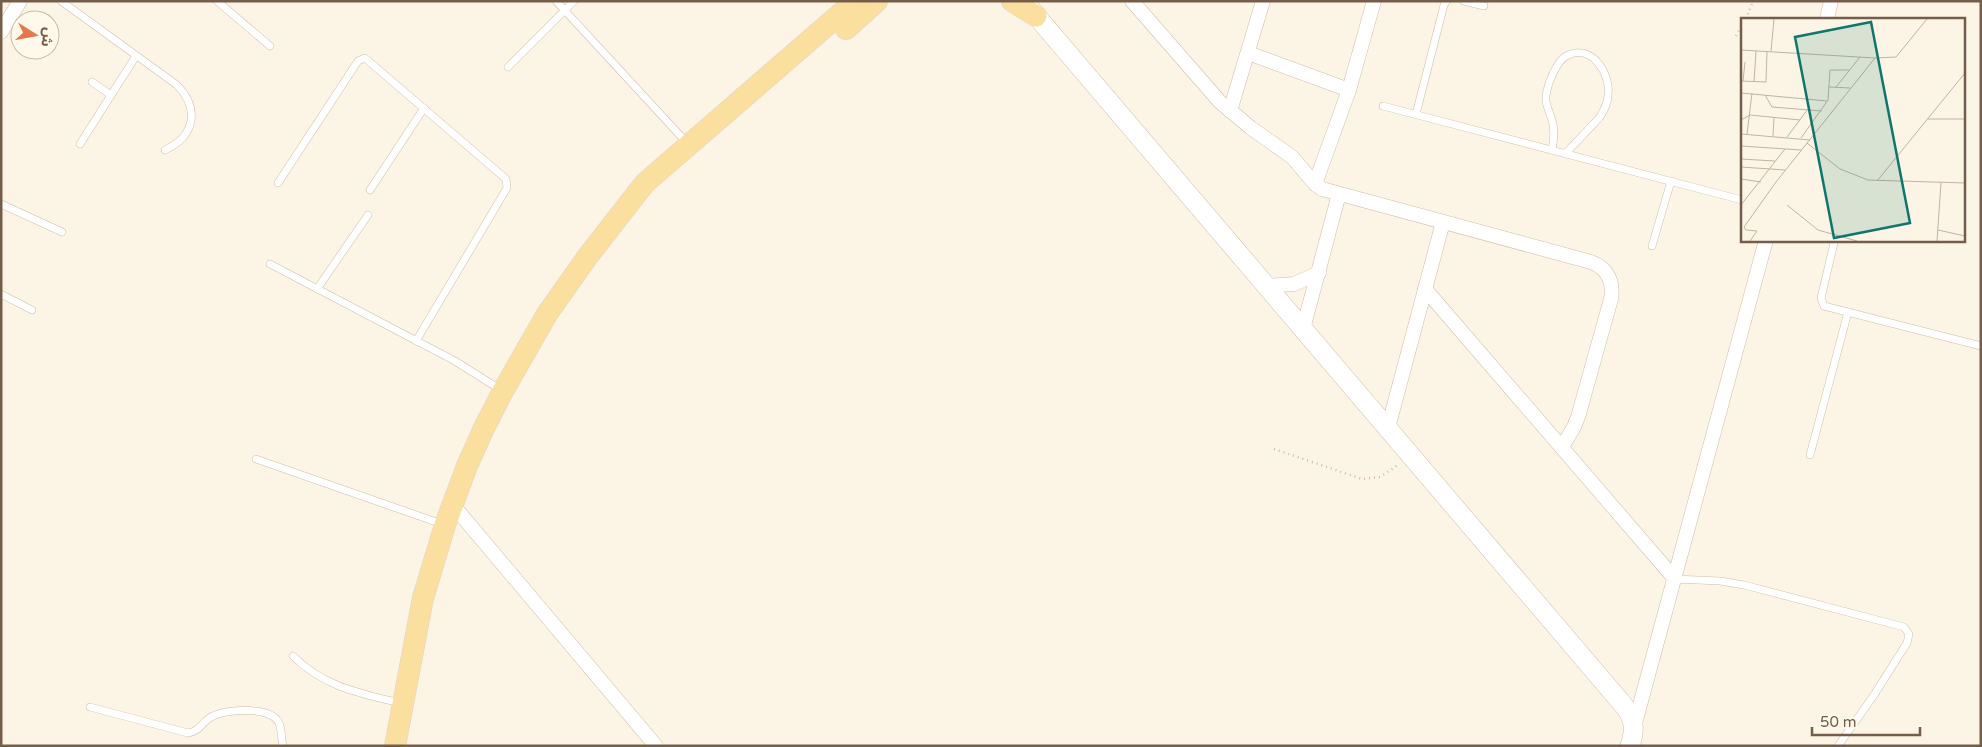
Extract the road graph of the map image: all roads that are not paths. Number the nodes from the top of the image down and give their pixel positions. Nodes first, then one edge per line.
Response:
1 (20, 1) edge
2 (61, 1) edge
3 (217, 1) edge
4 (556, 1) edge
5 (574, 1) edge
6 (855, 1) edge
7 (877, 1) edge
8 (1012, 1) edge
9 (1132, 1) edge
10 (1263, 1) edge
11 (1374, 1) edge
12 (1447, 1) edge
13 (1464, 1) edge
14 (1831, 1) edge
15 (1484, 6) dead end
16 (1030, 8) edge
17 (564, 11) junction
18 (1826, 18) edge
19 (1, 32) edge
20 (270, 46) dead end
21 (1248, 53) junction
22 (136, 56) junction
23 (508, 67) dead end
24 (92, 82) dead end
25 (1349, 90) junction
26 (112, 95) junction
27 (1383, 106) dead end
28 (424, 108) junction
29 (1230, 111) junction
30 (1416, 114) junction
31 (80, 144) dead end
32 (688, 144) junction
33 (165, 150) dead end
34 (1552, 150) junction
35 (1566, 154) junction
36 (1671, 181) junction
37 (278, 182) dead end
38 (1315, 184) junction
39 (370, 190) dead end
40 (1339, 194) junction
41 (1741, 200) edge
42 (1, 204) edge
43 (368, 215) dead end
44 (1443, 222) junction
45 (610, 230) junction
46 (62, 232) dead end
47 (1766, 241) edge
48 (1834, 243) dead end
49 (1652, 246) dead end
50 (270, 264) dead end
51 (1319, 272) junction
52 (1266, 286) junction
53 (1425, 289) junction
54 (318, 290) junction
55 (1, 294) edge
56 (32, 310) dead end
57 (1848, 312) junction
58 (1303, 329) junction
59 (416, 341) junction
60 (1981, 346) edge
61 (503, 391) junction
62 (1388, 428) junction
63 (1562, 447) junction
64 (1810, 456) dead end
65 (256, 459) dead end
66 (452, 504) junction
67 (445, 525) junction
68 (1674, 578) junction
69 (293, 656) dead end
70 (403, 704) junction
71 (90, 708) dead end
72 (1634, 727) junction
73 (654, 745) edge
74 (283, 746) edge
75 (396, 746) edge
76 (1630, 746) edge
77 (1838, 746) edge

1 - 19 street
2 - 22 lane
3 - 20 lane
4 - 17 lane
5 - 17 lane
6 - 32 main road
7 - 45 main road
8 - 16 main road
9 - 29 street
10 - 21 street
11 - 25 street
12 - 30 lane
13 - 15 lane
14 - 18 street
16 - 52 main road
17 - 23 lane
17 - 32 lane
21 - 25 street
21 - 29 street
22 - 26 lane
22 - 33 lane
24 - 26 lane
25 - 38 street
26 - 31 lane
27 - 30 lane
28 - 37 lane
28 - 39 lane
28 - 59 lane
29 - 38 street
30 - 34 lane
32 - 45 main road
34 - 35 lane
34 - 35 lane
35 - 36 lane
36 - 41 lane
36 - 49 lane
38 - 40 street
40 - 44 street
40 - 51 street
42 - 46 lane
43 - 54 lane
44 - 53 street
44 - 63 street
45 - 61 main road
47 - 68 street
48 - 57 lane
50 - 54 lane
51 - 52 street
51 - 58 street
52 - 58 main road
53 - 62 street
53 - 63 street
54 - 59 lane
55 - 56 lane
57 - 60 lane
57 - 64 lane
58 - 62 main road
59 - 61 lane
61 - 66 main road
62 - 72 main road
63 - 68 street
65 - 67 lane
66 - 67 main road
66 - 73 street
67 - 70 main road
68 - 72 street
68 - 77 lane
69 - 70 lane
70 - 75 main road
71 - 74 lane
72 - 76 main road

